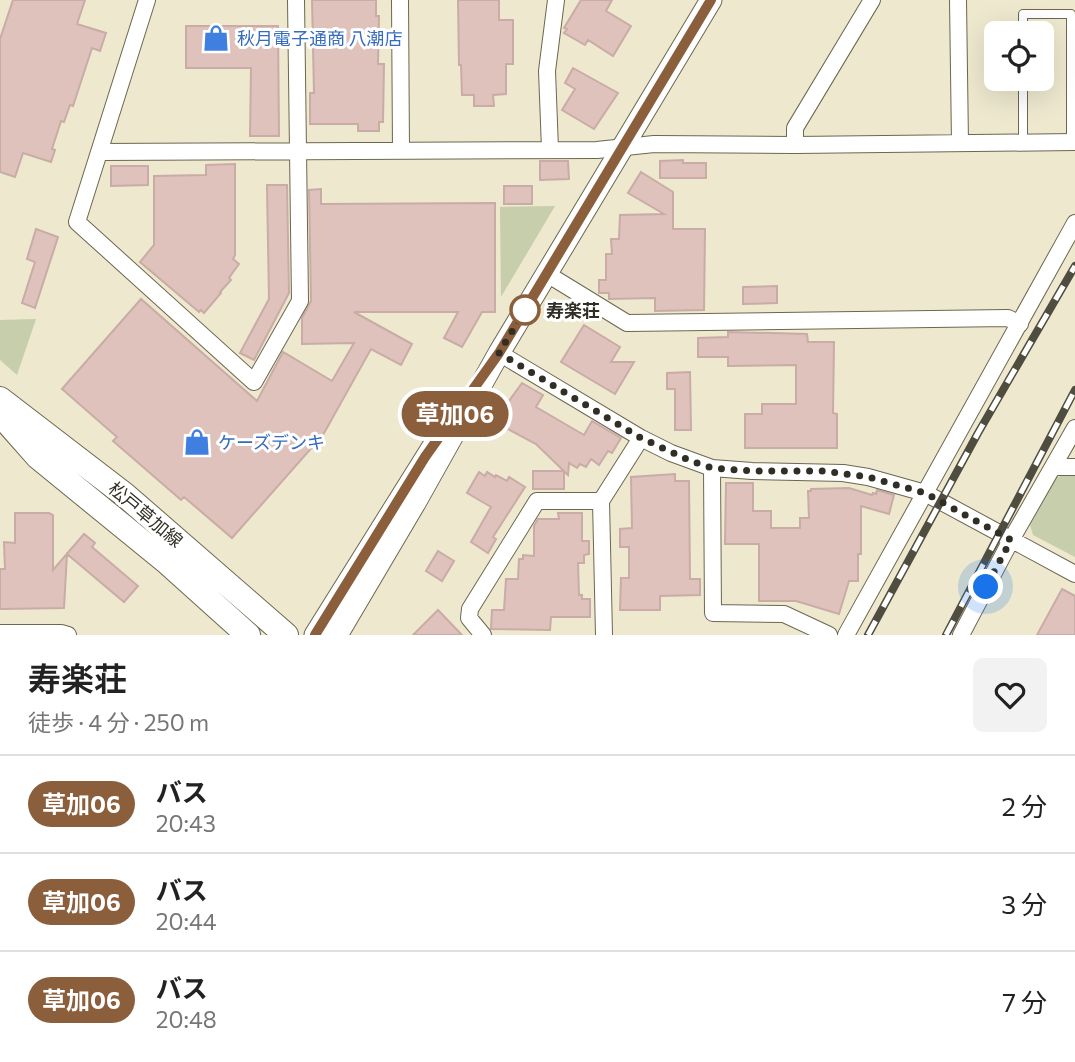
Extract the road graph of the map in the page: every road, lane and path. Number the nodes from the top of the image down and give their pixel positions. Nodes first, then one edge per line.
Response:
1 (147, 0) edge
2 (296, 0) edge
3 (400, 0) edge
4 (556, 0) edge
5 (711, 0) edge
6 (872, 0) edge
7 (958, 0) edge
8 (1023, 21) edge
9 (1023, 91) edge
10 (1023, 142) junction
11 (1073, 142) edge
12 (960, 143) junction
13 (795, 145) junction
14 (550, 149) junction
15 (621, 149) junction
16 (298, 150) junction
17 (401, 150) junction
18 (99, 152) junction
19 (1075, 223) edge
20 (547, 274) junction
21 (1020, 324) junction
22 (499, 353) junction
23 (0, 399) edge
24 (0, 414) edge
25 (1075, 428) edge
26 (641, 438) junction
27 (1054, 467) junction
28 (1075, 467) edge
29 (712, 468) junction
30 (925, 493) junction
31 (601, 501) junction
32 (1011, 540) junction
33 (1075, 574) edge
34 (0, 633) edge
35 (68, 635) edge
36 (247, 635) edge
37 (286, 635) edge
38 (315, 635) edge
39 (337, 635) edge
40 (483, 635) edge
41 (604, 635) edge
42 (829, 635) edge
43 (846, 635) edge
44 (961, 635) edge

1 - 18 street
2 - 16 street
3 - 17 street
4 - 14 street
5 - 15 street
6 - 13 street
7 - 12 street
8 - 11 lane
9 - 10 lane
10 - 11 street
10 - 12 street
12 - 13 street
13 - 15 street
14 - 15 street
14 - 17 street
15 - 20 street
16 - 17 street
16 - 18 street
16 - 18 street
19 - 21 street
20 - 21 street
20 - 22 street
21 - 30 street
22 - 26 street
22 - 38 street
22 - 39 street
23 - 37 main road, 松戸草加線
24 - 36 main road, 松戸草加線
25 - 27 street
26 - 29 street
26 - 31 street
27 - 28 street
27 - 32 street
29 - 30 street
29 - 42 street
30 - 32 street
30 - 43 street
31 - 40 street
31 - 41 street
32 - 33 street
32 - 44 street
34 - 35 street

